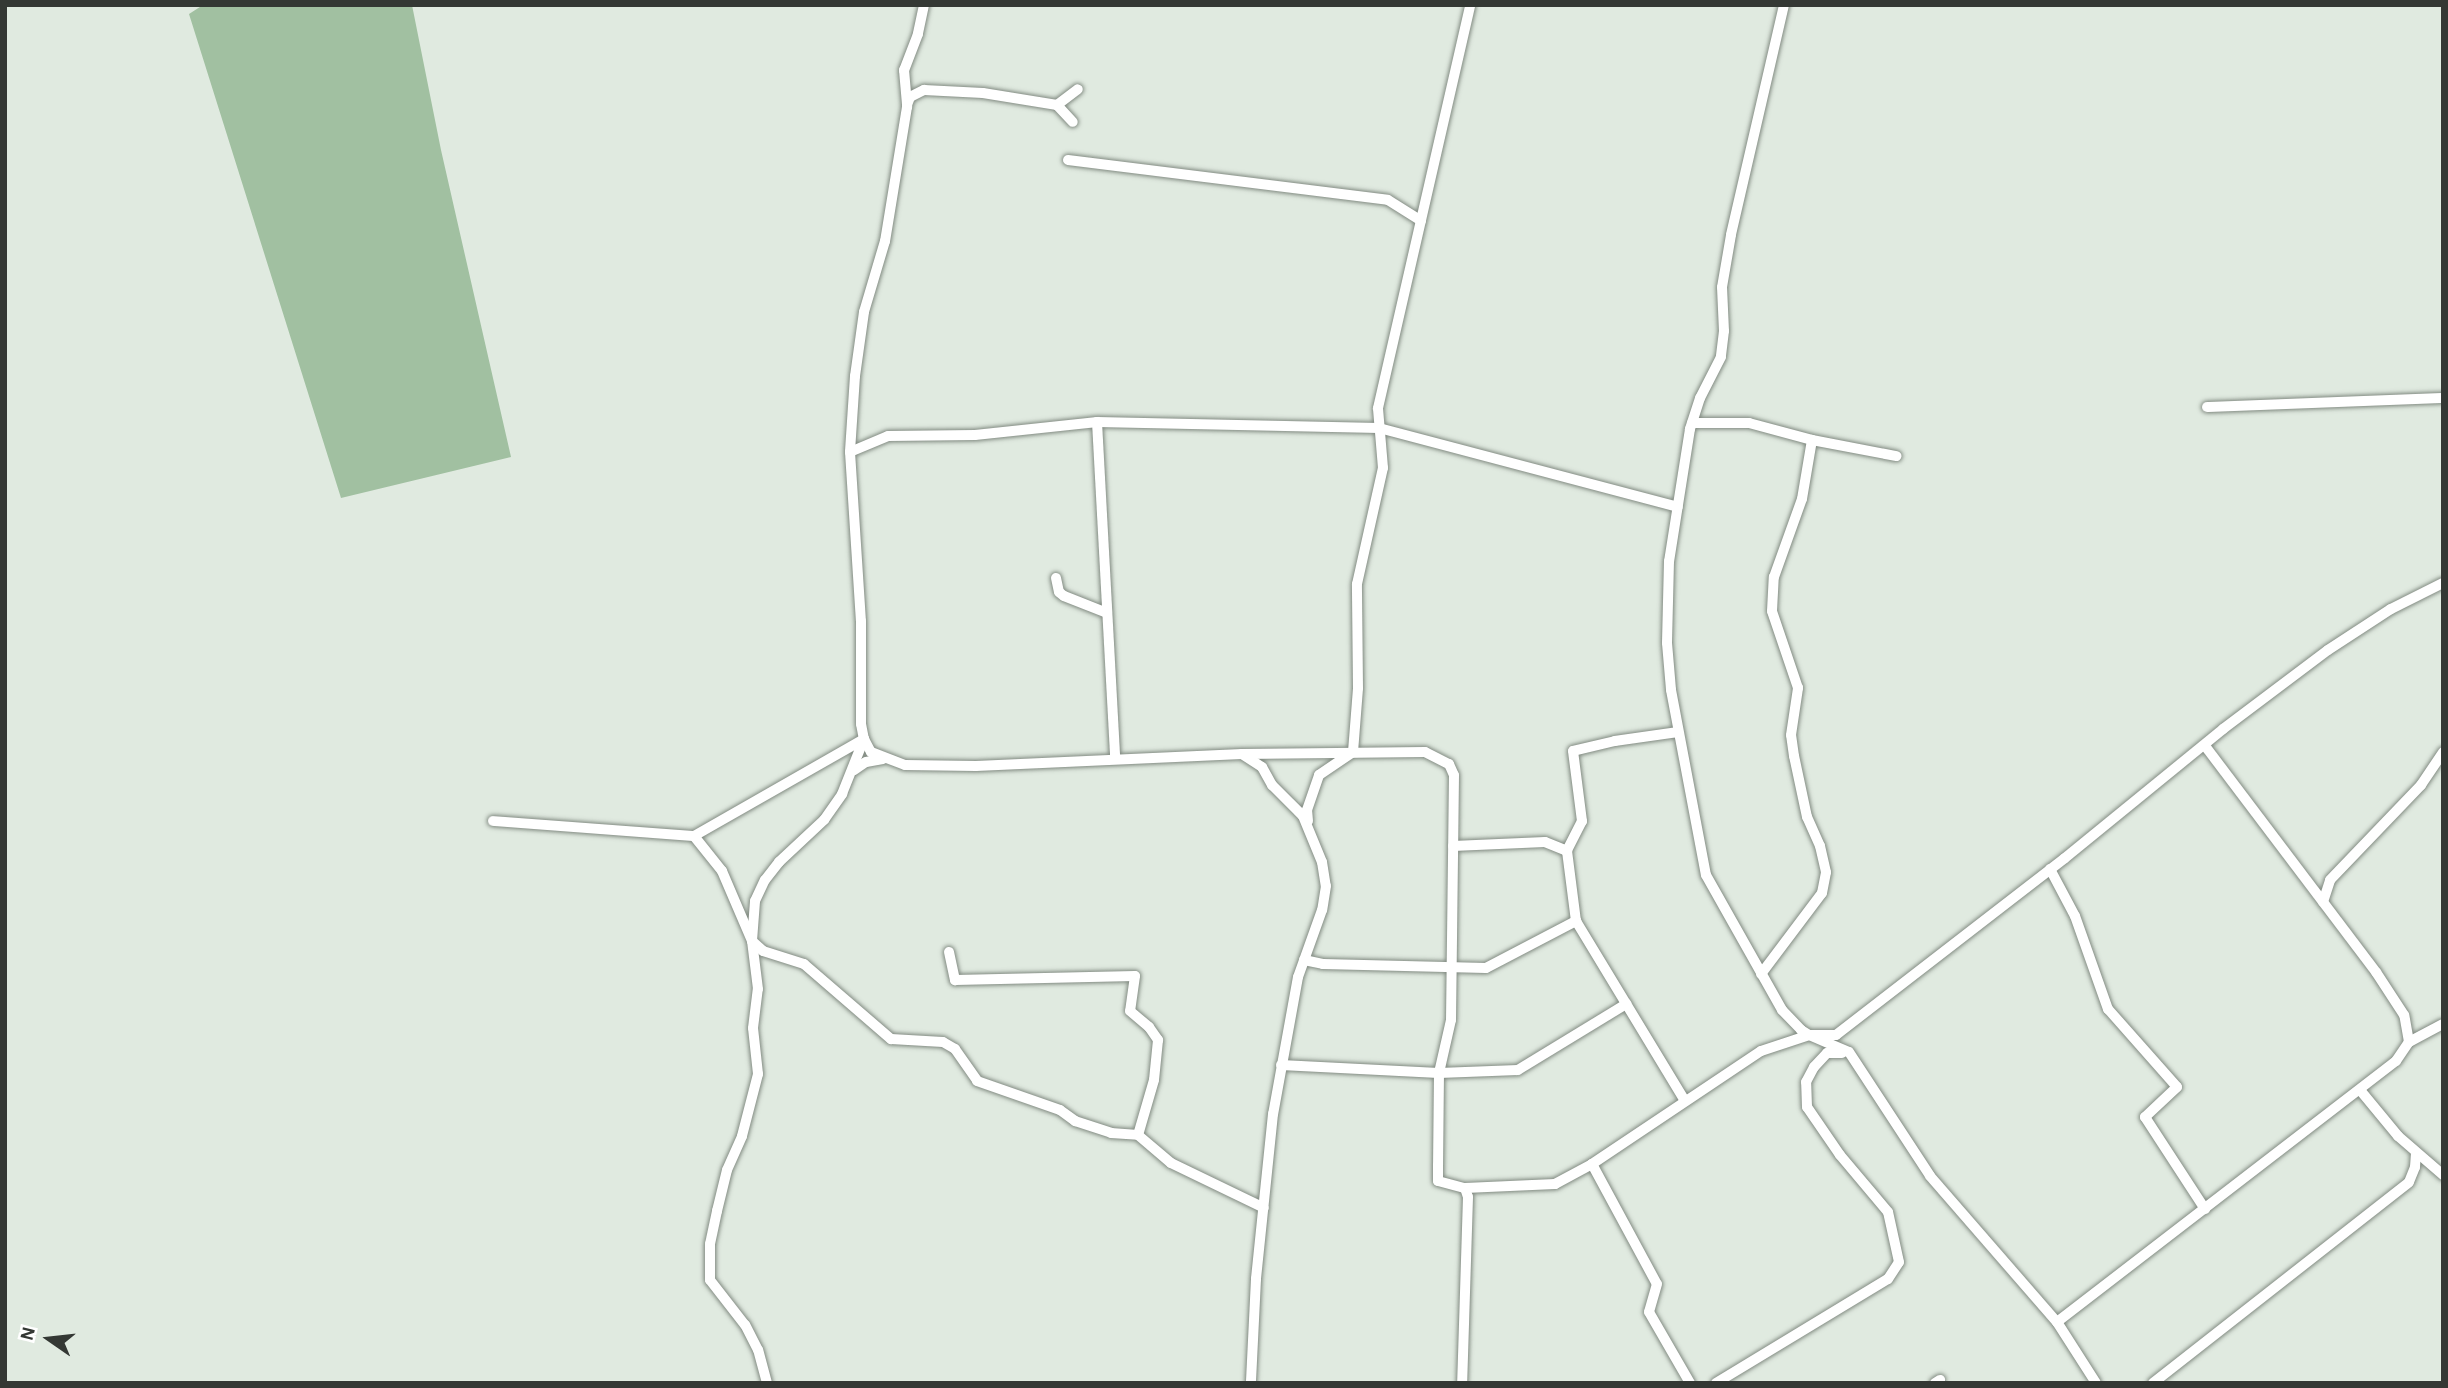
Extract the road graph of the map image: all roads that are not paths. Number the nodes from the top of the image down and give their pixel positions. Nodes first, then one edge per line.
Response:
1 (924, 5) edge
2 (1470, 5) edge
3 (1784, 5) edge
4 (1078, 89) dead end
5 (1057, 105) junction
6 (907, 107) junction
7 (1073, 122) dead end
8 (1068, 160) dead end
9 (1421, 221) junction
10 (2443, 398) edge
11 (2207, 407) dead end
12 (1097, 422) junction
13 (1692, 423) junction
14 (1379, 428) junction
15 (1812, 440) junction
16 (849, 452) junction
17 (1896, 456) dead end
18 (1678, 507) junction
19 (1056, 578) dead end
20 (2443, 583) edge
21 (1105, 609) junction
22 (1678, 732) junction
23 (864, 739) junction
24 (2205, 746) junction
25 (1353, 752) junction
26 (2443, 752) edge
27 (1242, 754) junction
28 (1115, 757) junction
29 (883, 759) junction
30 (854, 770) junction
31 (494, 821) dead end
32 (1308, 827) junction
33 (694, 836) junction
34 (1453, 846) junction
35 (1567, 851) junction
36 (2050, 869) junction
37 (2323, 902) junction
38 (1576, 921) junction
39 (752, 941) junction
40 (949, 952) dead end
41 (1304, 960) junction
42 (1451, 969) junction
43 (1761, 974) junction
44 (1626, 1004) junction
45 (2443, 1024) edge
46 (1809, 1035) junction
47 (2409, 1042) junction
48 (1849, 1052) junction
49 (1281, 1065) junction
50 (1439, 1073) junction
51 (2360, 1090) junction
52 (1685, 1101) junction
53 (1138, 1135) junction
54 (2416, 1154) junction
55 (1592, 1164) junction
56 (2443, 1175) edge
57 (1465, 1188) junction
58 (1264, 1208) junction
59 (2205, 1209) junction
60 (2057, 1322) junction
61 (767, 1383) edge
62 (1251, 1383) edge
63 (1462, 1383) edge
64 (1690, 1383) edge
65 (1716, 1383) edge
66 (2096, 1383) edge
67 (2153, 1383) edge

1 - 6 street
2 - 9 street
3 - 13 street
4 - 5 street
5 - 6 street
5 - 7 street
6 - 16 street
8 - 9 street
9 - 14 street
10 - 11 street
12 - 14 street
12 - 16 street
12 - 21 street
13 - 15 street
13 - 18 street
14 - 18 street
14 - 25 street
15 - 17 street
15 - 43 street
16 - 23 street
18 - 22 street
19 - 21 street
20 - 24 street
21 - 28 street
22 - 35 street
22 - 43 street
23 - 29 street
23 - 30 street
23 - 33 street
24 - 36 street
24 - 37 street
25 - 27 street
25 - 32 street
25 - 34 street
26 - 37 street
27 - 28 street
27 - 32 street
28 - 29 street
29 - 30 street
30 - 39 street
31 - 33 street
32 - 41 street
33 - 39 street
34 - 35 street
34 - 42 street
35 - 38 street
36 - 46 street
36 - 59 street
37 - 47 street
38 - 42 street
38 - 44 street
39 - 53 street
39 - 61 street
40 - 53 street
41 - 42 street
41 - 49 street
42 - 50 street
43 - 46 street
44 - 50 street
44 - 52 street
45 - 47 street
46 - 48 street
46 - 52 street
47 - 51 street
48 - 60 street
48 - 65 street
49 - 50 street
49 - 58 street
50 - 57 street
51 - 54 street
51 - 59 street
52 - 55 street
53 - 58 street
54 - 56 street
54 - 67 street
55 - 57 street
55 - 64 street
57 - 63 street
58 - 62 street
59 - 60 street
60 - 66 street

